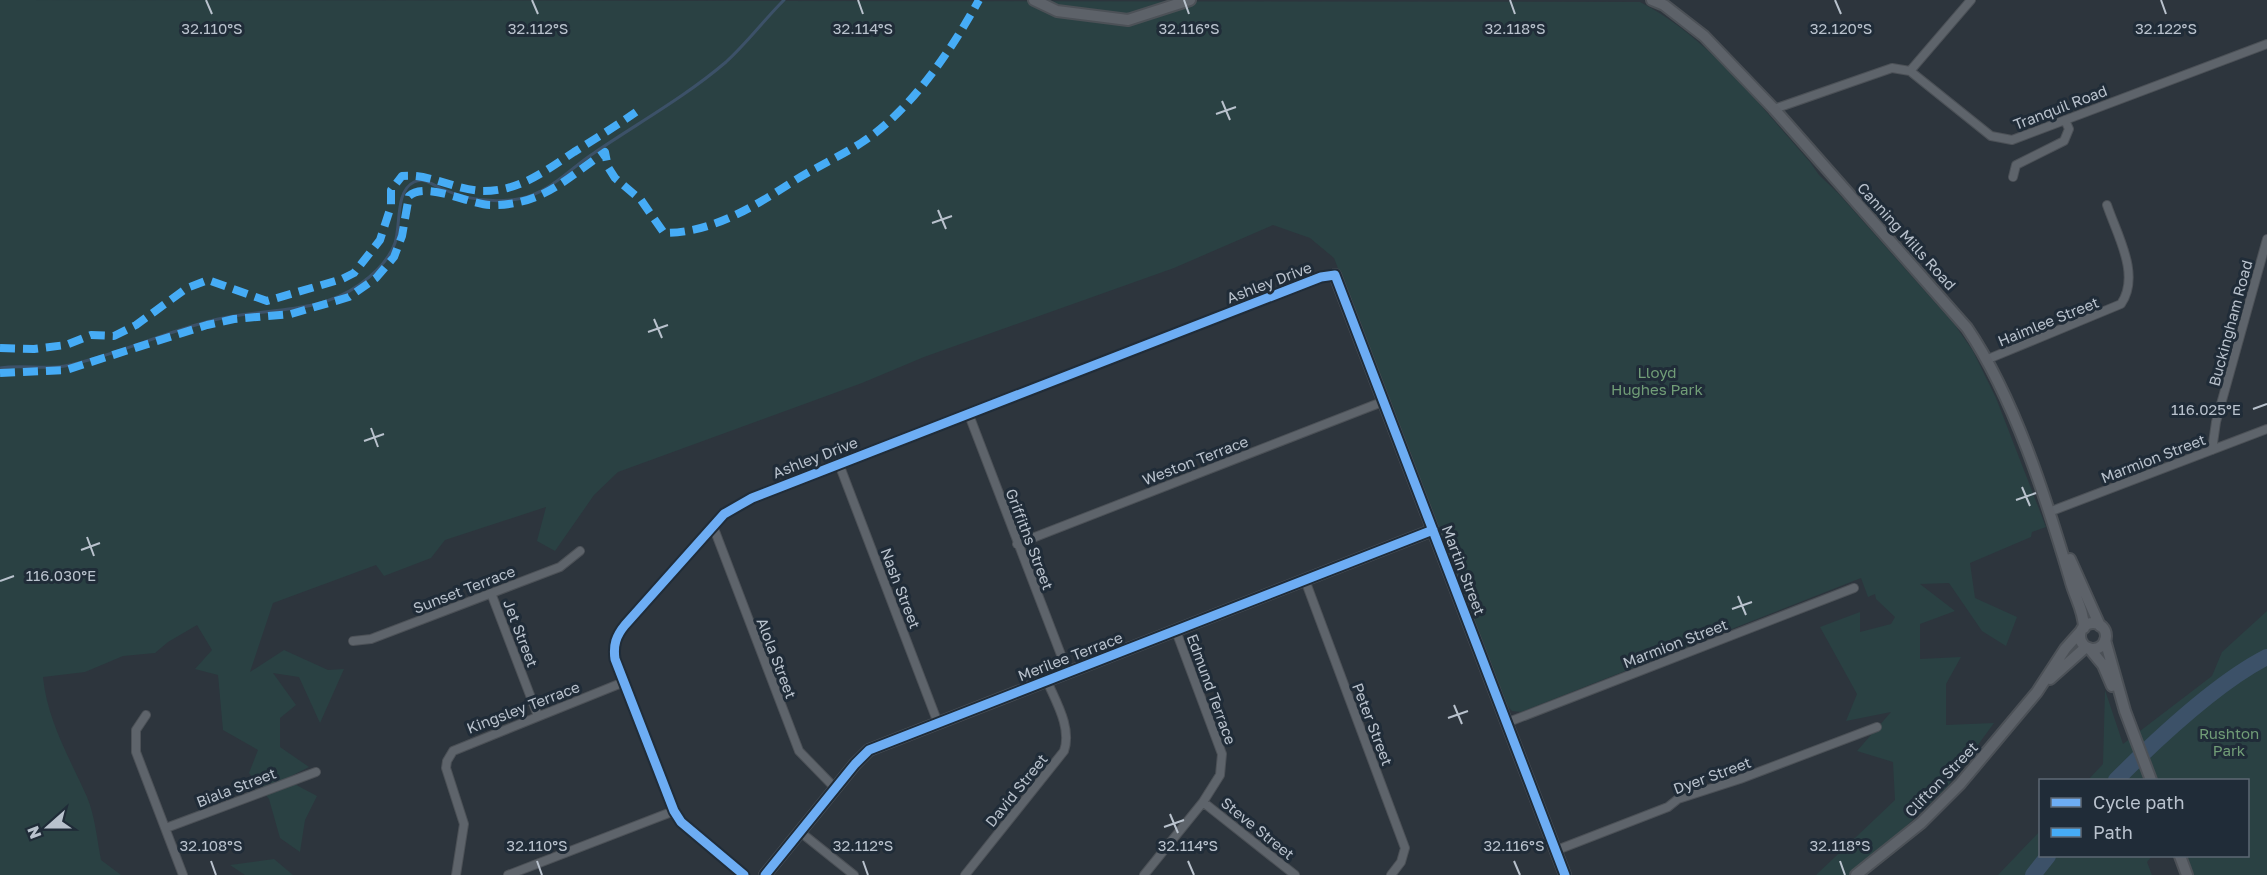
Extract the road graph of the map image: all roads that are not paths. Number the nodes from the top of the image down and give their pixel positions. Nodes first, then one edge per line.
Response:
1 (1034, 0) edge
2 (1190, 0) edge
3 (1971, 0) edge
4 (1658, 1) edge
5 (2267, 44) edge
6 (1910, 71) junction
7 (1774, 109) junction
8 (2065, 120) junction
9 (2013, 177) dead end
10 (2107, 205) dead end
11 (2267, 239) edge
12 (1335, 275) joint
13 (1988, 359) junction
14 (1382, 402) junction
15 (969, 415) junction
16 (2267, 429) edge
17 (2212, 450) junction
18 (839, 464) junction
19 (2049, 512) junction
20 (713, 526) junction
21 (1433, 530) junction
22 (1017, 544) junction
23 (2062, 546) junction
24 (580, 551) dead end
25 (1305, 580) junction
26 (1854, 588) dead end
27 (491, 593) junction
28 (2100, 626) junction
29 (2082, 629) junction
30 (1176, 631) junction
31 (2104, 640) junction
32 (353, 642) dead end
33 (2088, 648) junction
34 (1068, 673) junction
35 (1047, 681) junction
36 (624, 682) junction
37 (2037, 692) junction
38 (2125, 711) junction
39 (146, 715) dead end
40 (538, 716) junction
41 (938, 723) junction
42 (1506, 723) junction
43 (1877, 727) dead end
44 (316, 772) dead end
45 (2151, 779) edge
46 (835, 788) junction
47 (1203, 802) junction
48 (674, 811) junction
49 (166, 828) junction
50 (799, 831) junction
51 (1557, 850) junction
52 (2181, 857) edge
53 (183, 875) edge
54 (456, 875) edge
55 (508, 875) edge
56 (744, 875) edge
57 (765, 875) edge
58 (854, 875) edge
59 (965, 875) edge
60 (1144, 875) edge
61 (1295, 875) edge
62 (1391, 875) edge
63 (1565, 875) edge
64 (1856, 875) edge
65 (2187, 875) edge

1 - 2 main road
3 - 6 street
4 - 7 main road, Canning Mills Road
5 - 8 street, Tranquil Road
6 - 7 street
6 - 8 street, Tranquil Road
7 - 13 main road, Canning Mills Road
8 - 9 street
10 - 13 street, Haimlee Street
11 - 17 street, Buckingham Road
12 - 14 main road, Martin Street
12 - 15 street, Ashley Drive
13 - 19 main road, Canning Mills Road
14 - 21 main road, Martin Street
14 - 22 street, Weston Terrace
15 - 18 street, Ashley Drive
15 - 22 street, Griffiths Street
16 - 17 street, Marmion Street
17 - 19 street, Marmion Street
18 - 20 street, Ashley Drive
18 - 41 street, Nash Street
19 - 23 main road, Canning Mills Road
20 - 36 street, Ashley Drive
20 - 46 street, Alola Street
21 - 25 main road, Merilee Terrace
21 - 42 main road, Martin Street
22 - 34 street, Griffiths Street
23 - 28 main road, Canning Mills Road
23 - 29 main road, Canning Mills Road
24 - 27 street, Sunset Terrace
25 - 30 main road, Merilee Terrace
25 - 62 street, Peter Street
26 - 42 street, Marmion Street
27 - 32 street, Sunset Terrace
27 - 40 street, Jet Street
28 - 29 main road
28 - 31 main road
29 - 33 main road
29 - 37 main road, Clifton Street
30 - 34 main road, Merilee Terrace
30 - 47 street, Edmund Terrace
31 - 33 main road
31 - 38 main road
33 - 37 main road, Clifton Street
33 - 38 main road
34 - 35 main road, Merilee Terrace
35 - 41 main road, Merilee Terrace
35 - 59 street, David Street
36 - 40 street, Kingsley Terrace
36 - 48 street, Ashley Drive
37 - 64 main road, Clifton Street
38 - 45 main road
39 - 49 street
40 - 54 street, Kingsley Terrace
41 - 46 main road, Merilee Terrace
42 - 51 main road, Martin Street
43 - 51 street, Dyer Street
44 - 49 street, Biala Street
46 - 50 main road, Merilee Terrace
47 - 60 street, Edmund Terrace
47 - 61 street, Steve Street
48 - 55 street
48 - 56 street, Ashley Drive
49 - 53 street
50 - 57 main road, Merilee Terrace
50 - 58 street
51 - 63 main road, Martin Street
52 - 65 main road

